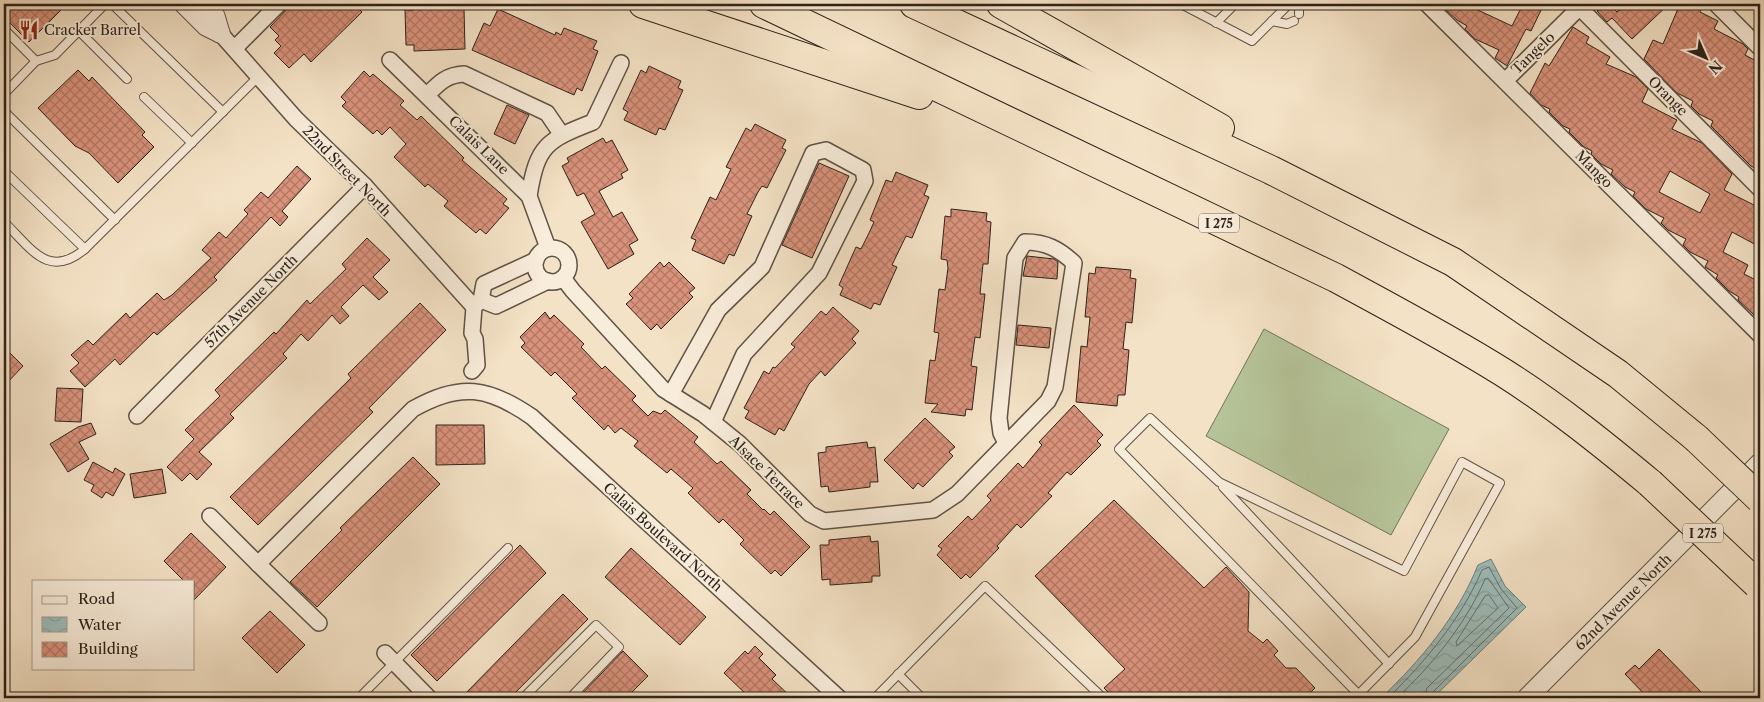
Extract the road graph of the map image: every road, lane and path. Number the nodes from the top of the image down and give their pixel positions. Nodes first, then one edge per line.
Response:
1 (106, 4) edge
2 (112, 4) edge
3 (184, 4) edge
4 (204, 4) edge
5 (279, 4) edge
6 (643, 4) edge
7 (764, 4) edge
8 (914, 4) edge
9 (1001, 4) edge
10 (1181, 4) edge
11 (1234, 4) edge
12 (1289, 4) edge
13 (1299, 4) edge
14 (1427, 4) edge
15 (1716, 4) edge
16 (1579, 5) edge
17 (1272, 21) junction
18 (1216, 23) junction
19 (4, 29) edge
20 (78, 31) junction
21 (220, 34) junction
22 (235, 48) junction
23 (1760, 48) edge
24 (390, 60) dead end
25 (36, 61) junction
26 (621, 63) dead end
27 (259, 76) junction
28 (127, 79) dead end
29 (1504, 81) junction
30 (4, 94) edge
31 (427, 95) junction
32 (144, 97) dead end
33 (4, 112) edge
34 (223, 112) junction
35 (562, 135) junction
36 (192, 143) junction
37 (1055, 144) junction
38 (1271, 170) junction
39 (4, 171) edge
40 (365, 186) junction
41 (1760, 189) edge
42 (530, 196) junction
43 (115, 220) junction
44 (4, 222) edge
45 (548, 248) junction
46 (85, 249) junction
47 (536, 260) junction
48 (563, 278) junction
49 (548, 281) junction
50 (478, 304) junction
51 (1760, 335) edge
52 (477, 390) junction
53 (671, 394) junction
54 (137, 416) dead end
55 (713, 422) junction
56 (1006, 443) junction
57 (1760, 463) edge
58 (1218, 482) junction
59 (1760, 499) edge
60 (210, 516) dead end
61 (508, 548) dead end
62 (258, 564) junction
63 (1759, 586) edge
64 (319, 624) dead end
65 (390, 658) junction
66 (1389, 664) junction
67 (898, 674) junction
68 (1357, 696) edge
69 (359, 698) edge
70 (429, 698) edge
71 (523, 698) edge
72 (570, 698) edge
73 (839, 698) edge
74 (875, 698) edge
75 (922, 698) edge
76 (1103, 698) edge
77 (1527, 698) edge

1 - 20 lane
2 - 34 lane
3 - 21 street, 22nd Street North
4 - 21 street, 22nd Street North
5 - 22 street
6 - 37 highway
7 - 37 highway, I 275
8 - 38 highway
9 - 38 highway
10 - 18 lane
11 - 18 lane
12 - 17 lane
13 - 17 lane
14 - 29 street, Mango
15 - 23 street
16 - 29 street, Tangelo
16 - 41 street, Orange
17 - 18 lane
19 - 25 lane
20 - 25 lane
20 - 28 lane
21 - 22 street, 22nd Street North
22 - 27 street, 22nd Street North
24 - 31 street, Calais Lane
25 - 30 lane
26 - 35 street, Calais Lane
27 - 34 lane
27 - 40 street, 22nd Street North
29 - 51 street, Mango
31 - 35 street
31 - 42 street, Calais Lane
32 - 36 lane
33 - 43 lane
34 - 36 lane
35 - 42 street, Calais Lane
36 - 43 lane
37 - 63 highway, I 275, bridge
38 - 59 highway, bridge
39 - 46 lane
40 - 50 street, 22nd Street North
40 - 54 street, 57th Avenue North
42 - 45 street, Calais Lane
43 - 46 lane
44 - 46 lane
45 - 47 street
45 - 48 street
47 - 49 street
47 - 50 street
48 - 49 street
48 - 53 street, Alsace Terrace
49 - 50 street
50 - 52 street
52 - 62 street, Calais Boulevard North
52 - 73 street, Calais Boulevard North
53 - 55 street, Alsace Terrace
53 - 55 street
55 - 56 street, Alsace Terrace
56 - 56 street, Alsace Terrace
57 - 77 street, 62nd Avenue North
58 - 66 lane
58 - 66 lane
58 - 68 lane
60 - 62 street
61 - 65 lane
62 - 64 street
65 - 69 lane
65 - 70 street
66 - 68 lane
67 - 74 lane
67 - 75 lane
67 - 76 lane
71 - 72 lane

